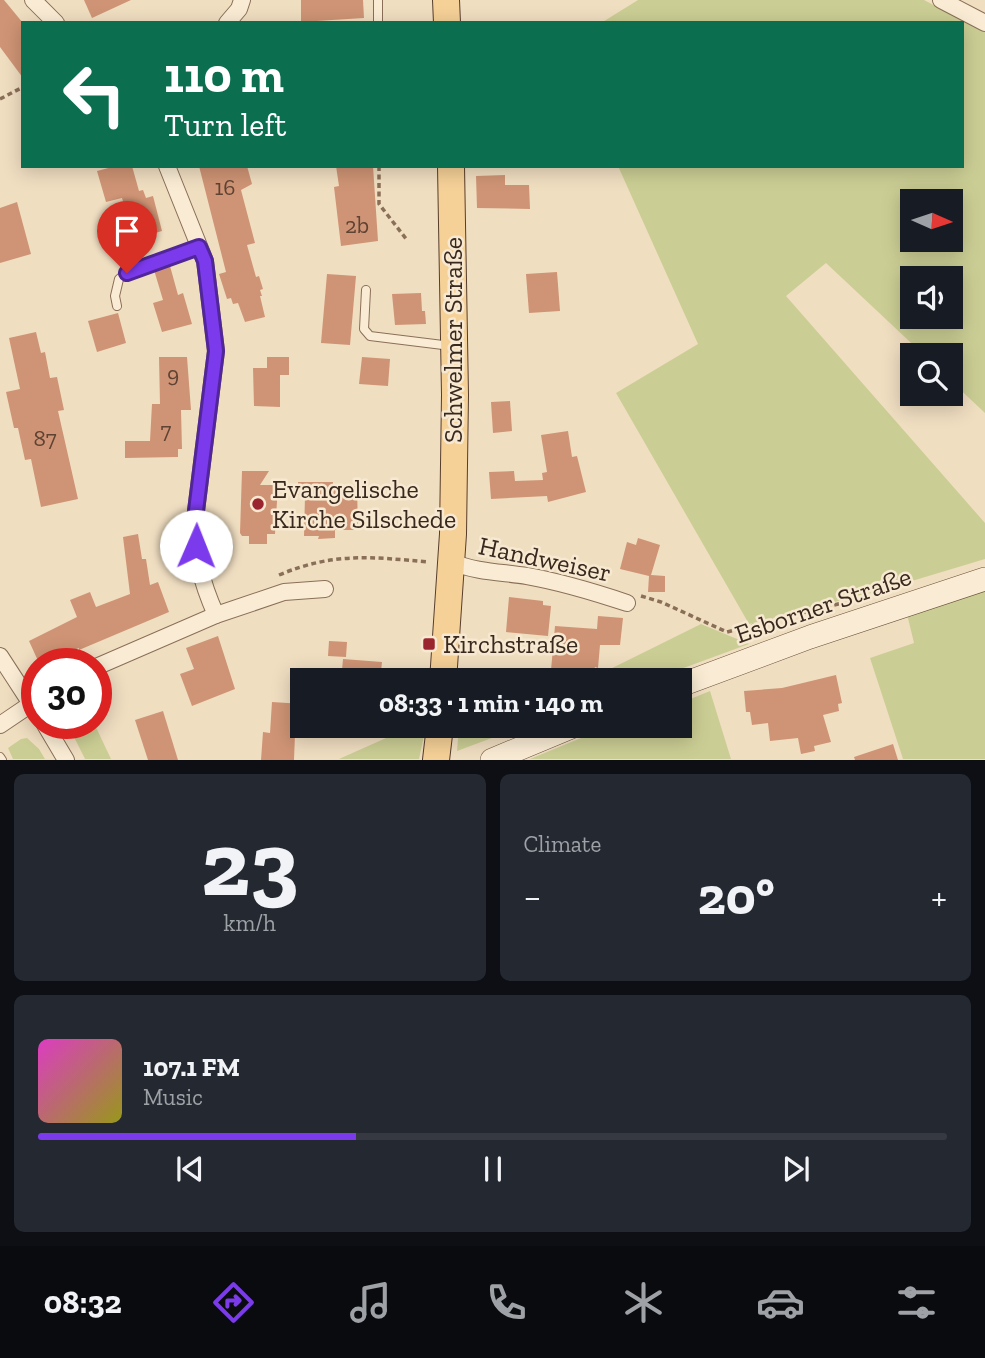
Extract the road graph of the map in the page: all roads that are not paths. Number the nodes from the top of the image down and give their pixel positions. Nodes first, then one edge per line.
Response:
1 (33, 0) edge
2 (242, 0) edge
3 (378, 0) edge
4 (446, 0) edge
5 (942, 0) edge
6 (54, 21) edge
7 (229, 21) edge
8 (378, 21) edge
9 (447, 21) edge
10 (985, 23) edge
11 (168, 168) edge
12 (451, 168) edge
13 (199, 247) junction
14 (366, 290) dead end
15 (117, 306) dead end
16 (454, 347) junction
17 (452, 562) junction
18 (985, 579) edge
19 (326, 589) dead end
20 (627, 603) road end
21 (216, 615) junction
22 (0, 656) edge
23 (112, 660) edge
24 (444, 668) edge
25 (692, 681) edge
26 (21, 685) edge
27 (21, 713) edge
28 (0, 725) edge
29 (439, 738) edge
30 (545, 738) edge
31 (54, 739) edge
32 (66, 760) edge
33 (436, 760) edge
34 (492, 760) edge

1 - 6 street
2 - 7 street
3 - 8 lane
4 - 9 main road
5 - 10 street
11 - 13 street
12 - 16 main road, Schwelmer Straße
13 - 15 lane
13 - 21 street
14 - 16 lane
16 - 17 main road, Schwelmer Straße
17 - 20 street, Handweiser
17 - 24 main road, Schwelmer Straße
18 - 25 main road, Esborner Straße
19 - 21 street
21 - 23 street
22 - 26 street
27 - 28 street
29 - 33 main road
30 - 34 main road
31 - 32 street

